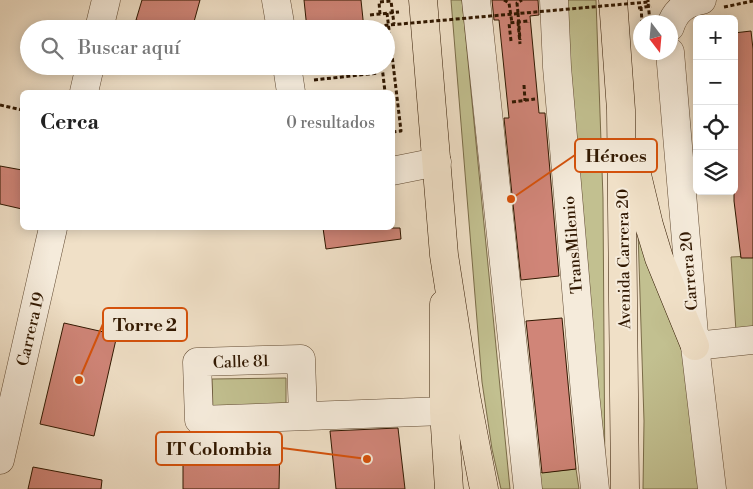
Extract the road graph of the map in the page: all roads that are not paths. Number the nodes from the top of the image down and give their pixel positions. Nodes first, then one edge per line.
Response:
1 (106, 0) edge
2 (276, 0) edge
3 (423, 0) edge
4 (476, 0) edge
5 (554, 0) edge
6 (613, 0) edge
7 (697, 1) edge
8 (675, 15) edge
9 (101, 20) edge
10 (279, 20) edge
11 (671, 60) edge
12 (88, 75) edge
13 (84, 90) edge
14 (621, 110) junction
15 (437, 162) junction
16 (395, 170) edge
17 (54, 230) edge
18 (444, 254) junction
19 (753, 340) edge
20 (695, 346) junction
21 (444, 411) junction
22 (303, 416) dead end
23 (0, 460) edge
24 (449, 489) edge
25 (484, 489) edge
26 (528, 489) edge
27 (594, 489) edge
28 (626, 489) edge
29 (712, 489) edge

1 - 9 street
2 - 10 street
3 - 15 main road
4 - 26 street
5 - 27 street, TransMilenio
6 - 14 main road, Avenida Carrera 20
7 - 8 street
11 - 20 street, Carrera 20
12 - 13 street
14 - 20 main road
14 - 28 main road, Avenida Carrera 20
15 - 16 street
15 - 18 main road
17 - 23 street, Carrera 19
18 - 21 main road
18 - 25 main road
19 - 20 street
20 - 29 street, Carrera 20
21 - 22 street
21 - 24 main road

